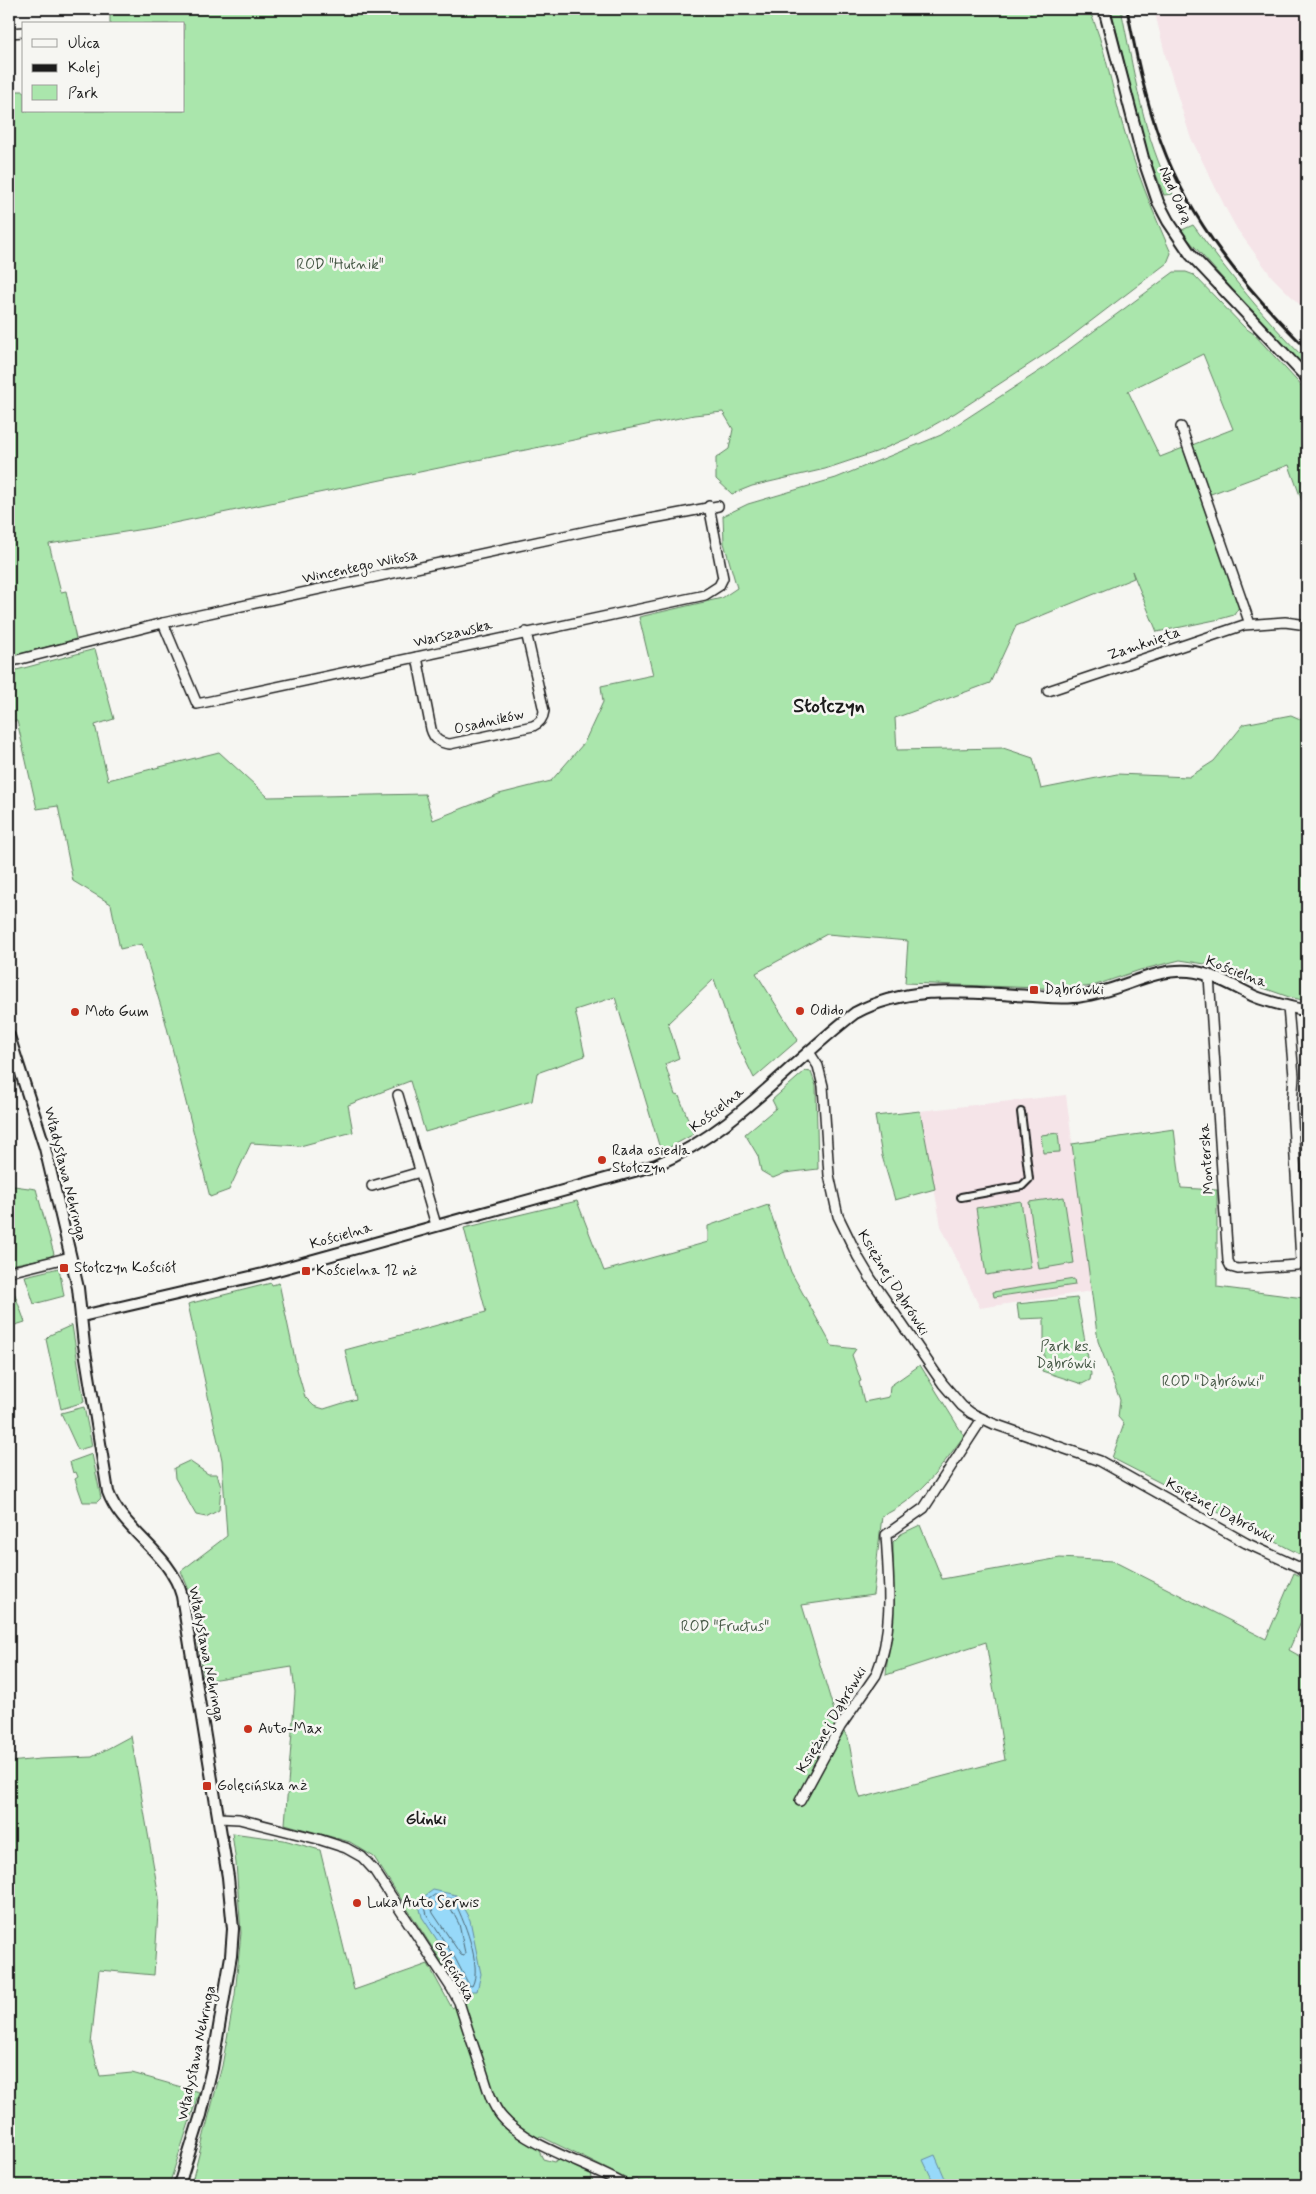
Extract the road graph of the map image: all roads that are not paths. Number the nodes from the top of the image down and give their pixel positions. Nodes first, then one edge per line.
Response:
1 (1104, 9) edge
2 (9, 32) edge
3 (22, 32) edge
4 (1307, 378) edge
5 (1181, 427) dead end
6 (714, 506) joint
7 (163, 623) junction
8 (1250, 624) junction
9 (1307, 625) edge
10 (526, 632) junction
11 (417, 657) junction
12 (9, 662) edge
13 (1048, 690) dead end
14 (1210, 976) junction
15 (1288, 1007) junction
16 (1307, 1011) edge
17 (9, 1036) edge
18 (808, 1052) junction
19 (398, 1095) dead end
20 (1021, 1112) dead end
21 (420, 1172) junction
22 (372, 1186) dead end
23 (961, 1197) dead end
24 (436, 1225) junction
25 (70, 1257) junction
26 (9, 1272) edge
27 (82, 1316) junction
28 (982, 1419) junction
29 (1307, 1571) edge
30 (800, 1801) dead end
31 (219, 1818) junction
32 (179, 2185) edge
33 (625, 2185) edge

1 - 4 street, Nad Odrą
2 - 3 street
5 - 8 street
6 - 7 street, Wincentego Witosa
6 - 10 street, Warszawska
7 - 11 street, Warszawska
7 - 12 street, Wincentego Witosa
8 - 9 street, Zamknięta
8 - 13 street, Zamknięta
10 - 11 street, Warszawska
10 - 11 street, Osadników
14 - 15 street, Kościelna
14 - 15 street, Monterska
14 - 18 street, Kościelna
15 - 16 street, Kościelna
17 - 25 street, Władysława Nehringa
18 - 24 street, Kościelna
18 - 28 street, Księżnej Dąbrówki
19 - 21 street
20 - 23 street
21 - 22 street
21 - 24 street
24 - 27 street, Kościelna
25 - 26 street
25 - 27 street, Władysława Nehringa
27 - 31 street, Władysława Nehringa
28 - 29 street, Księżnej Dąbrówki
28 - 30 street, Księżnej Dąbrówki
31 - 32 street, Władysława Nehringa
31 - 33 street, Golęcińska

